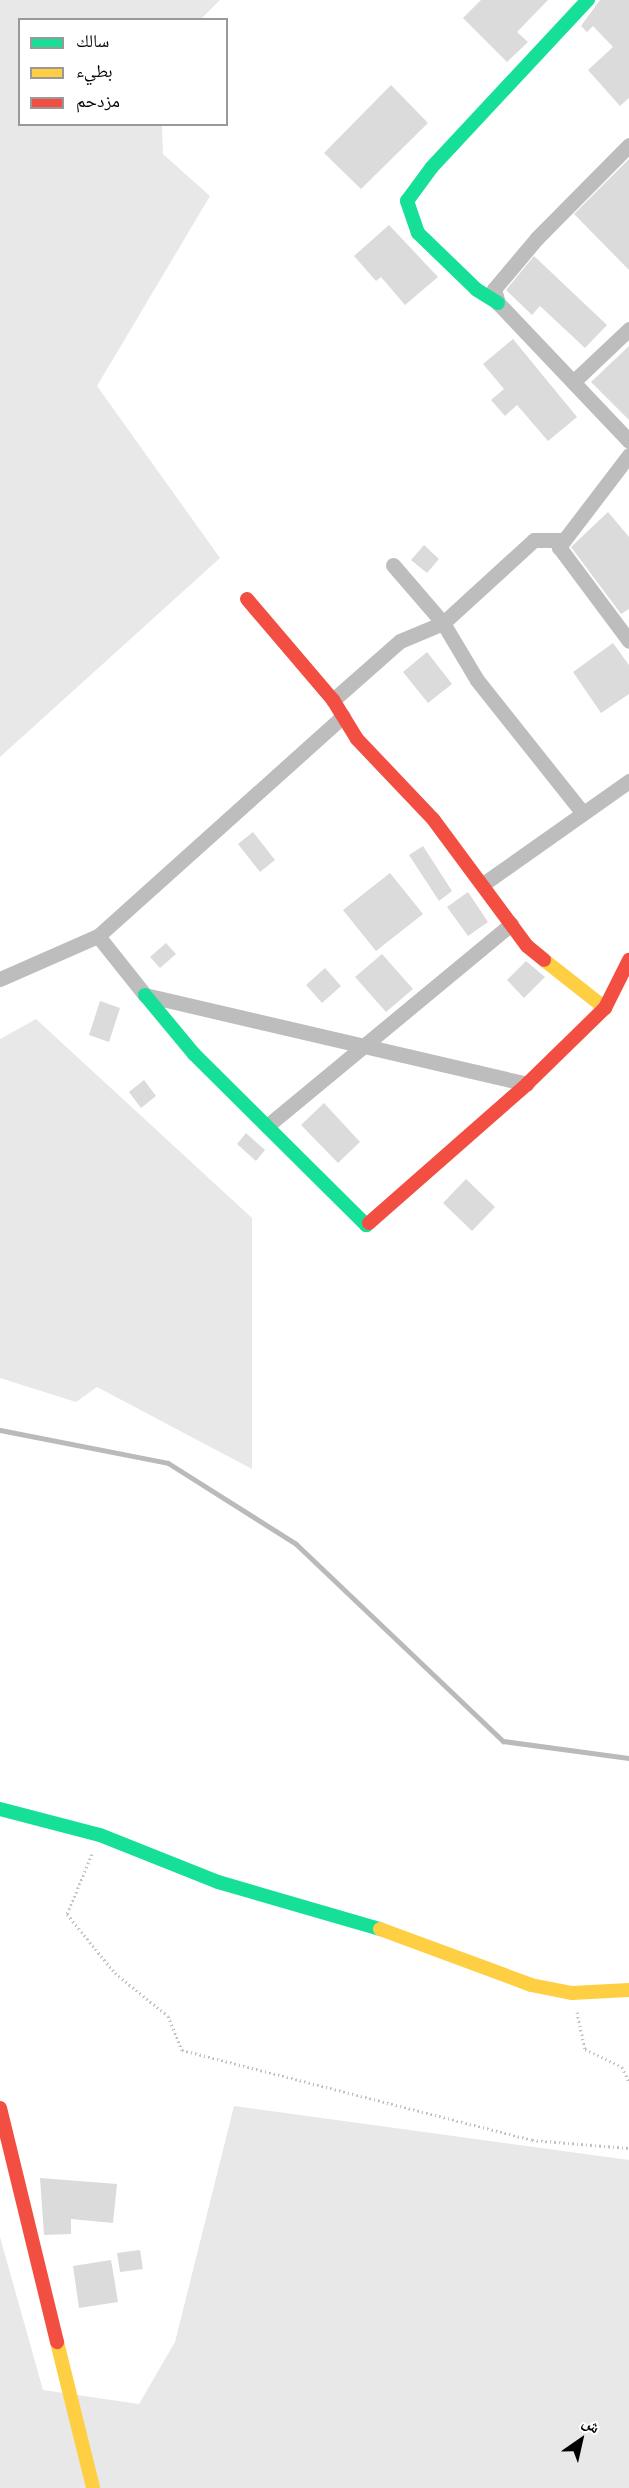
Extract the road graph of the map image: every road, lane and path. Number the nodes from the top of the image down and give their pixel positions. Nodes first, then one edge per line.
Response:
1 (588, 0) edge
2 (629, 145) edge
3 (498, 303) junction
4 (629, 328) edge
5 (573, 382) junction
6 (629, 441) edge
7 (629, 455) edge
8 (561, 540) junction
9 (393, 565) dead end
10 (247, 599) dead end
11 (443, 622) junction
12 (629, 641) edge
13 (333, 700) junction
14 (343, 716) junction
15 (629, 781) edge
16 (582, 812) junction
17 (483, 884) junction
18 (511, 924) junction
19 (98, 936) junction
20 (629, 960) edge
21 (0, 979) edge
22 (145, 995) junction
23 (605, 1008) junction
24 (365, 1043) junction
25 (527, 1084) junction
26 (267, 1126) junction
27 (0, 1809) edge
28 (100, 1835) junction
29 (629, 1990) edge
30 (572, 1993) junction
31 (629, 2082) edge
32 (0, 2108) edge
33 (629, 2148) edge
34 (93, 2488) edge

1 - 3 street
2 - 3 street
3 - 5 street
4 - 5 street
5 - 6 street
7 - 8 street
8 - 11 street
8 - 12 street
9 - 11 street
10 - 13 street
11 - 13 street
11 - 16 street
13 - 14 street
14 - 17 street
14 - 19 street
15 - 16 street
16 - 17 street
17 - 18 street
18 - 23 street
18 - 24 street
19 - 21 street
19 - 22 street
20 - 23 street
22 - 24 street
22 - 26 street
23 - 25 street
24 - 25 street
24 - 26 street
25 - 26 street
27 - 28 street
28 - 30 street
28 - 33 path
29 - 30 street
30 - 31 path
32 - 34 street

